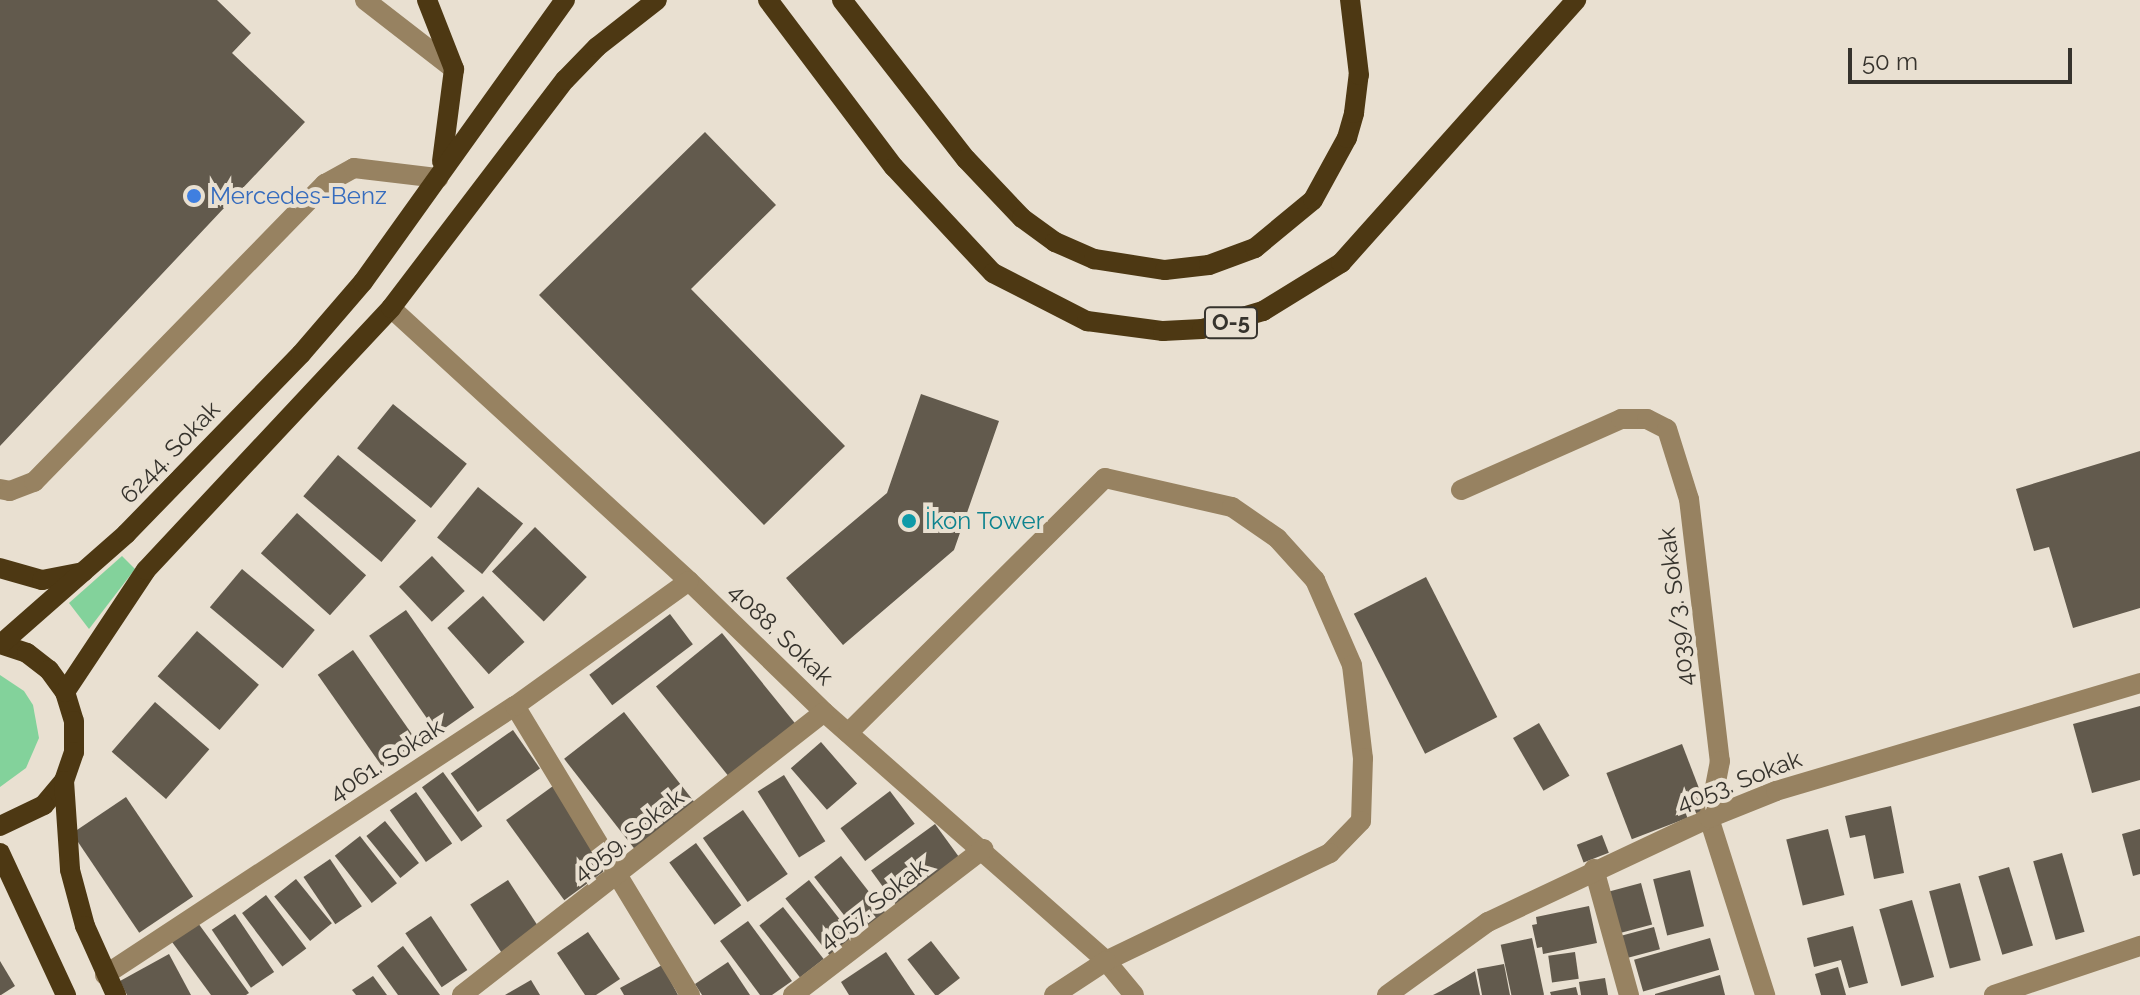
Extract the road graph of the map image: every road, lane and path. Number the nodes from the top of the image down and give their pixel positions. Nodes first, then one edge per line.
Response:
1 (365, 0) edge
2 (427, 0) edge
3 (565, 0) edge
4 (657, 0) edge
5 (768, 0) edge
6 (842, 0) edge
7 (1350, 0) edge
8 (1576, 0) edge
9 (454, 69) junction
10 (438, 178) junction
11 (391, 308) junction
12 (0, 489) edge
13 (1461, 490) dead end
14 (0, 568) edge
15 (87, 571) junction
16 (689, 581) junction
17 (0, 642) edge
18 (2140, 683) edge
19 (65, 692) junction
20 (515, 706) junction
21 (824, 712) junction
22 (848, 733) junction
23 (64, 781) junction
24 (1709, 818) junction
25 (0, 826) edge
26 (983, 849) junction
27 (0, 853) edge
28 (1594, 869) junction
29 (620, 875) junction
30 (2140, 946) edge
31 (1106, 961) junction
32 (105, 975) junction
33 (2058, 986) edge
34 (66, 995) edge
35 (116, 995) edge
36 (462, 995) edge
37 (690, 995) edge
38 (793, 995) edge
39 (1054, 995) edge
40 (1134, 995) edge
41 (1387, 995) edge
42 (1629, 995) edge
43 (1765, 995) edge
44 (1994, 995) edge

1 - 9 street
2 - 9 main road
3 - 10 main road, 6244. Sokak
4 - 11 main road
5 - 8 main road, O-5
6 - 7 main road
9 - 10 main road
10 - 12 street
10 - 15 main road, 6244. Sokak
11 - 16 street, 4088. Sokak
11 - 19 main road
13 - 24 street, 4039/3. Sokak
14 - 15 main road
15 - 17 main road, 6244. Sokak
16 - 20 street, 4061. Sokak
16 - 21 street, 4088. Sokak
17 - 19 main road
18 - 24 street, 4053. Sokak
19 - 23 main road
20 - 29 street
20 - 32 street, 4061. Sokak
21 - 22 street, 4088. Sokak
21 - 29 street, 4059. Sokak
22 - 26 street, 4088. Sokak
22 - 31 street
23 - 25 main road
23 - 32 main road
24 - 28 street, 4053. Sokak
24 - 43 street, 4039/3. Sokak
26 - 31 street, 4088. Sokak
26 - 38 street, 4057. Sokak
27 - 34 main road
28 - 41 street, 4053. Sokak
28 - 42 street
29 - 36 street, 4059. Sokak
29 - 37 street
30 - 33 street
31 - 39 street
31 - 40 street, 4088. Sokak
32 - 35 main road
33 - 44 street

